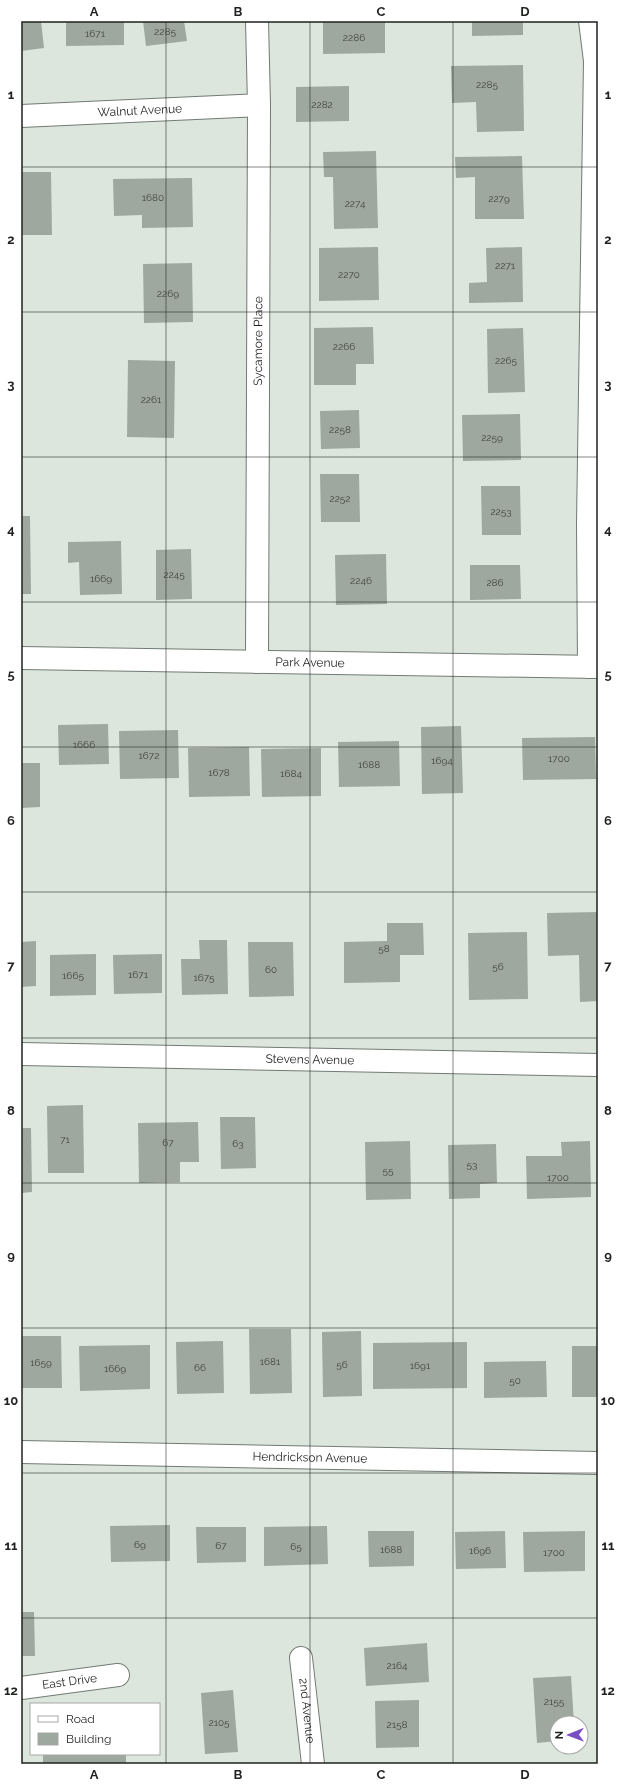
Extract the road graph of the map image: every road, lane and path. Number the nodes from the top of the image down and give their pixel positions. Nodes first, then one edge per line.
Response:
1 (257, 21) edge
2 (590, 21) edge
3 (259, 105) junction
4 (21, 116) edge
5 (21, 658) edge
6 (257, 662) junction
7 (594, 667) edge
8 (21, 1054) edge
9 (598, 1066) edge
10 (21, 1452) edge
11 (598, 1463) edge
12 (301, 1658) dead end
13 (118, 1675) dead end
14 (21, 1688) edge
15 (313, 1764) edge

1 - 3 street, Sycamore Place
2 - 7 street
3 - 4 street, Walnut Avenue
3 - 6 street, Sycamore Place
5 - 6 street, Park Avenue
6 - 7 street, Park Avenue
8 - 9 street, Stevens Avenue
10 - 11 street, Hendrickson Avenue
12 - 15 street, 2nd Avenue
13 - 14 street, East Drive

